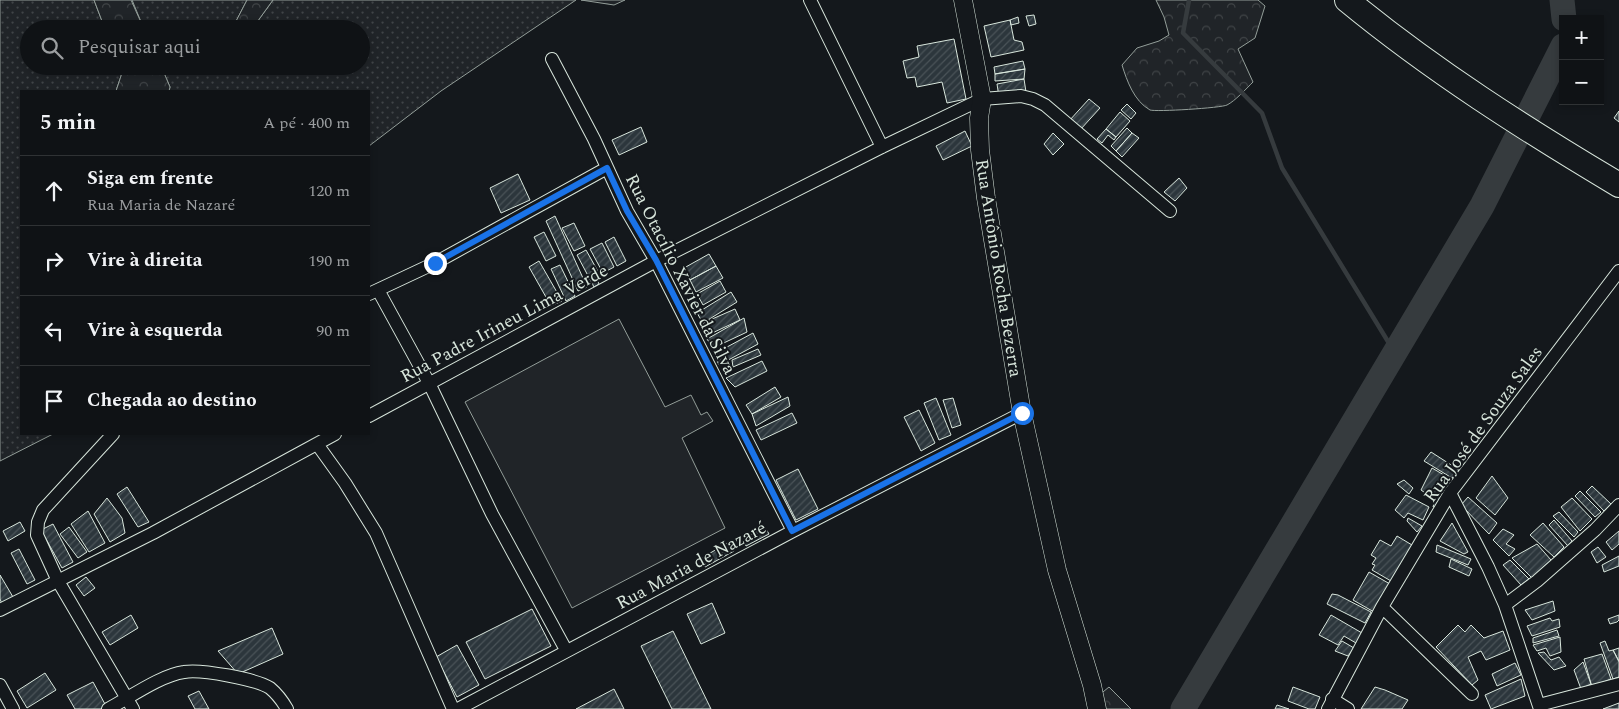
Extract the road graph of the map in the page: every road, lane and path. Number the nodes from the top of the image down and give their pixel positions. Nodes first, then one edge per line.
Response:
1 (810, 0) edge
2 (963, 0) edge
3 (1347, 0) edge
4 (552, 58) dead end
5 (982, 99) junction
6 (882, 147) junction
7 (607, 168) junction
8 (1619, 185) edge
9 (1170, 211) dead end
10 (656, 260) junction
11 (1619, 272) edge
12 (373, 292) edge
13 (429, 383) junction
14 (1022, 413) junction
15 (370, 415) edge
16 (112, 435) edge
17 (333, 435) edge
18 (317, 444) junction
19 (1450, 493) junction
20 (1619, 504) edge
21 (792, 531) junction
22 (58, 581) junction
23 (1505, 605) junction
24 (1382, 607) junction
25 (0, 610) edge
26 (566, 650) junction
27 (1619, 684) edge
28 (0, 685) edge
29 (1472, 694) dead end
30 (131, 704) edge
31 (1330, 704) edge
32 (1540, 707) edge
33 (459, 708) edge
34 (13, 709) edge
35 (108, 709) edge
36 (287, 709) edge
37 (1097, 709) edge
38 (1348, 709) edge

1 - 6 street
2 - 5 street, Rua Antônio Rocha Bezerra
3 - 8 highway
4 - 7 street, Rua Otacílio Xavier da Silva
5 - 6 street, Rua Padre Irineu Lima Verde
5 - 9 street
5 - 14 street, Rua Antônio Rocha Bezerra
6 - 10 street, Rua Padre Irineu Lima Verde
7 - 10 street, Rua Otacílio Xavier da Silva
7 - 12 street
10 - 13 street, Rua Padre Irineu Lima Verde
10 - 21 street, Rua Otacílio Xavier da Silva
11 - 19 street, Rua José de Souza Sales
12 - 13 street
13 - 15 street, Rua Padre Irineu Lima Verde
13 - 26 street
14 - 21 street, Rua Maria de Nazaré
14 - 37 street, Rua Antônio Rocha Bezerra
16 - 22 street
17 - 18 street
18 - 22 street
18 - 33 street
19 - 23 street
19 - 24 street, Rua José de Souza Sales
20 - 23 street
21 - 26 street, Rua Maria de Nazaré
22 - 25 street
22 - 30 street
23 - 32 street
24 - 29 street
24 - 31 street, Rua José de Souza Sales
26 - 33 street, Rua Maria de Nazaré
27 - 32 street
28 - 34 street
30 - 35 street
30 - 36 street
31 - 38 street

